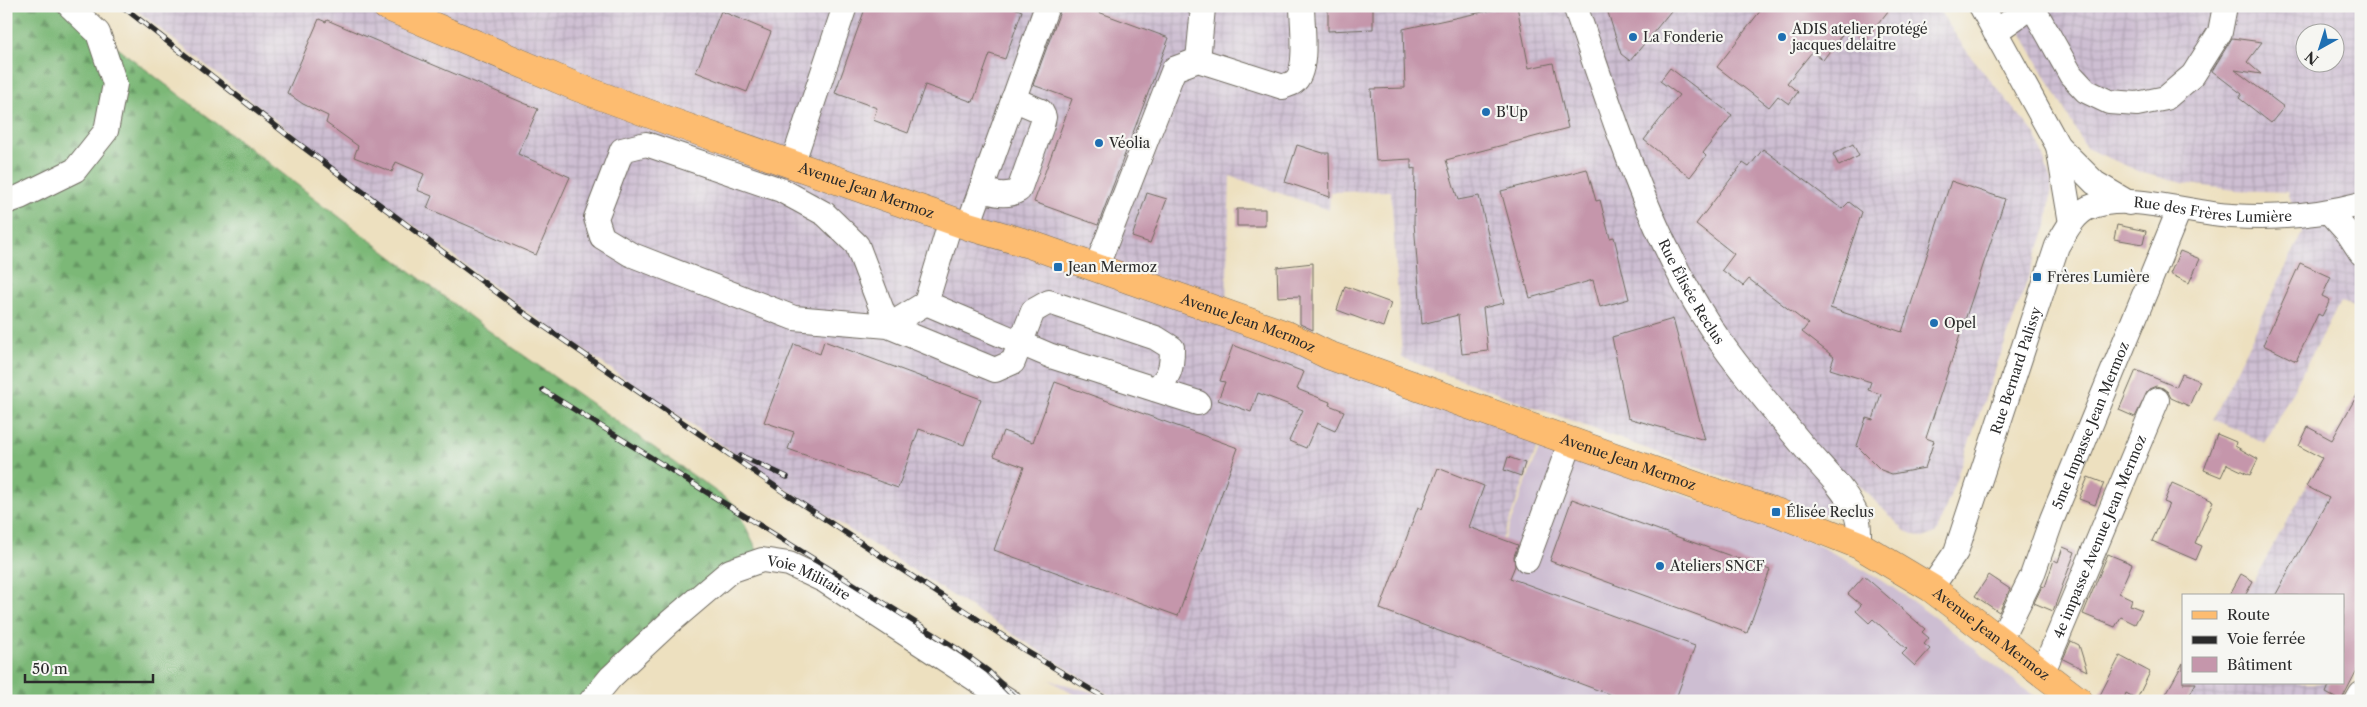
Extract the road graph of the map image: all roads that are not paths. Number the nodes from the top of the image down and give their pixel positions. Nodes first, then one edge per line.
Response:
1 (70, 6) edge
2 (386, 6) edge
3 (845, 6) edge
4 (1047, 6) edge
5 (1302, 6) edge
6 (1574, 6) edge
7 (1981, 6) edge
8 (2032, 6) edge
9 (2225, 6) edge
10 (1202, 7) edge
11 (1996, 32) junction
12 (1198, 60) junction
13 (1013, 99) junction
14 (2058, 146) junction
15 (792, 165) junction
16 (981, 190) junction
17 (6, 202) edge
18 (2129, 202) junction
19 (2361, 204) edge
20 (2179, 210) junction
21 (2329, 212) junction
22 (959, 223) junction
23 (2071, 223) junction
24 (2361, 253) edge
25 (1096, 268) junction
26 (926, 303) junction
27 (888, 326) junction
28 (1019, 343) junction
29 (1155, 389) junction
30 (2157, 400) dead end
31 (1198, 403) dead end
32 (1570, 441) junction
33 (1859, 545) junction
34 (1527, 560) dead end
35 (1931, 588) junction
36 (2000, 641) junction
37 (2042, 674) junction
38 (2361, 694) edge
39 (1000, 695) edge
40 (592, 701) edge
41 (2078, 701) edge
42 (2357, 701) edge

1 - 17 street
2 - 15 main road, Avenue Jean Mermoz
3 - 15 street
4 - 13 street
5 - 12 street
6 - 33 street, Rue Élisée Reclus
7 - 11 street
8 - 9 street
8 - 11 street
10 - 12 street
11 - 14 street
12 - 25 street
13 - 16 street
13 - 16 street
14 - 18 street
14 - 23 street
15 - 22 main road, Avenue Jean Mermoz
16 - 22 street
18 - 20 street, Rue des Frères Lumière
18 - 23 street, Rue des Frères Lumière
19 - 21 street, Rue des Frères Lumière
20 - 21 street, Rue des Frères Lumière
20 - 36 street, 5me Impasse Jean Mermoz
21 - 24 street
22 - 25 main road, Avenue Jean Mermoz
22 - 26 street
23 - 35 street, Rue Bernard Palissy
25 - 32 main road, Avenue Jean Mermoz
26 - 27 street
26 - 28 street
27 - 27 street
27 - 28 street
28 - 29 street
28 - 29 street
29 - 31 street
30 - 37 street, 4e impasse Avenue Jean Mermoz
32 - 33 main road, Avenue Jean Mermoz
32 - 34 street
33 - 35 main road, Avenue Jean Mermoz
35 - 36 main road, Avenue Jean Mermoz
36 - 37 main road, Avenue Jean Mermoz
37 - 41 main road, Avenue Jean Mermoz
38 - 42 street
39 - 40 street, Voie Militaire

